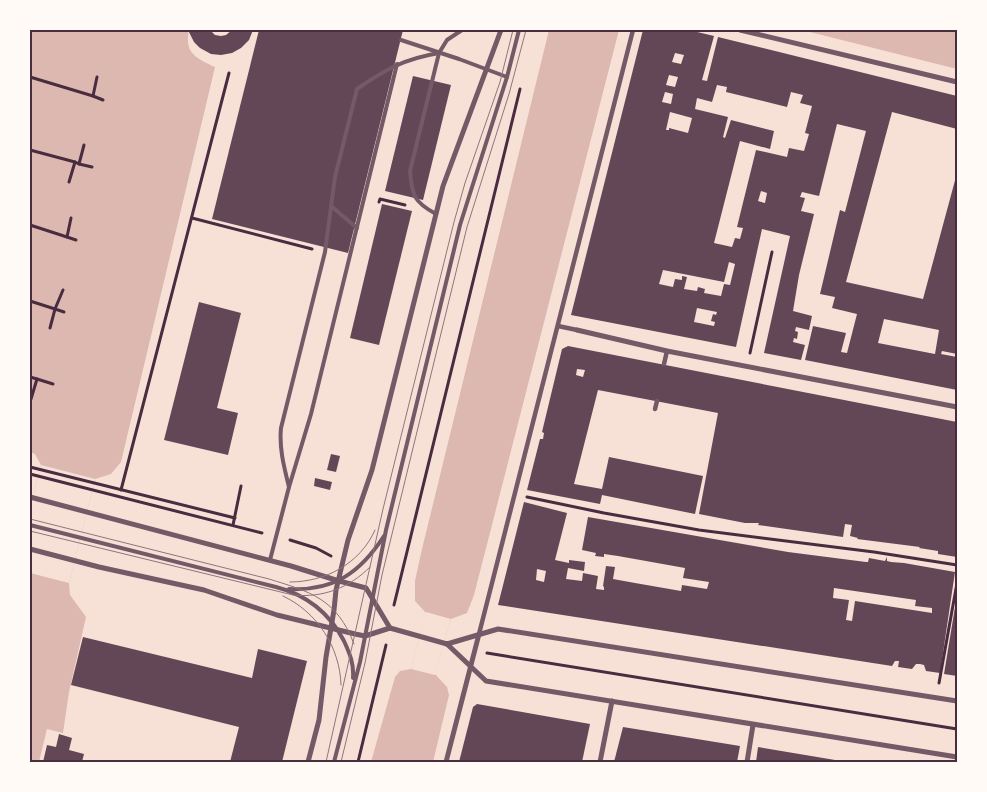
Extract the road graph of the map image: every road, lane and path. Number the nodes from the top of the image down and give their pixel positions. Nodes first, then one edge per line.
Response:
1 (462, 30) edge
2 (501, 30) edge
3 (519, 30) edge
4 (633, 30) edge
5 (740, 30) edge
6 (401, 40) dead end
7 (439, 54) junction
8 (397, 64) junction
9 (487, 70) junction
10 (230, 73) dead end
11 (97, 77) dead end
12 (507, 77) junction
13 (30, 78) edge
14 (957, 82) edge
15 (520, 88) dead end
16 (92, 96) junction
17 (103, 100) dead end
18 (84, 145) dead end
19 (30, 150) edge
20 (74, 162) junction
21 (79, 164) junction
22 (92, 167) dead end
23 (69, 182) dead end
24 (330, 206) junction
25 (408, 206) dead end
26 (378, 208) dead end
27 (436, 214) junction
28 (71, 218) dead end
29 (192, 218) junction
30 (30, 225) edge
31 (357, 228) junction
32 (67, 237) junction
33 (76, 240) dead end
34 (325, 252) junction
35 (772, 252) dead end
36 (63, 290) dead end
37 (30, 301) edge
38 (55, 309) junction
39 (64, 312) dead end
40 (558, 326) junction
41 (50, 328) dead end
42 (577, 330) joint
43 (667, 350) junction
44 (664, 364) dead end
45 (748, 366) junction
46 (30, 377) edge
47 (37, 379) junction
48 (53, 384) dead end
49 (31, 399) dead end
50 (657, 401) dead end
51 (957, 407) edge
52 (655, 409) dead end
53 (30, 466) edge
54 (30, 474) edge
55 (241, 486) dead end
56 (289, 487) junction
57 (121, 490) junction
58 (514, 494) junction
59 (31, 497) edge
60 (235, 518) junction
61 (233, 525) junction
62 (30, 526) edge
63 (386, 530) junction
64 (276, 537) junction
65 (30, 549) edge
66 (270, 560) junction
67 (343, 563) junction
68 (957, 565) edge
69 (339, 581) junction
70 (957, 583) edge
71 (284, 589) junction
72 (372, 600) junction
73 (332, 620) junction
74 (332, 628) junction
75 (390, 628) junction
76 (338, 630) junction
77 (479, 634) junction
78 (365, 636) junction
79 (447, 644) junction
80 (474, 651) junction
81 (470, 667) junction
82 (353, 686) junction
83 (937, 698) junction
84 (612, 701) junction
85 (957, 701) edge
86 (753, 725) junction
87 (957, 729) edge
88 (957, 757) edge
89 (308, 762) edge
90 (334, 762) edge
91 (358, 762) edge
92 (446, 762) edge
93 (600, 762) edge
94 (747, 762) edge

1 - 7 lane
2 - 9 street
3 - 12 lane
4 - 40 street
5 - 14 street
6 - 7 lane
7 - 8 lane
7 - 9 lane
7 - 27 lane
8 - 24 lane
8 - 31 lane
9 - 12 lane
9 - 27 street
10 - 29 path
11 - 16 path
12 - 63 lane
13 - 16 path
15 - 75 path
16 - 17 path
18 - 21 path
19 - 20 path
20 - 21 path
20 - 23 path
21 - 22 path
24 - 31 lane
24 - 34 lane
25 - 26 path
27 - 67 street
28 - 32 path
29 - 34 path
29 - 57 path
30 - 32 path
31 - 56 lane
32 - 33 path
34 - 56 lane
35 - 45 path
36 - 38 path
37 - 38 path
38 - 39 path
38 - 41 path
40 - 42 street
40 - 58 street
42 - 43 street
43 - 44 street
43 - 45 street
45 - 51 street
46 - 47 path
47 - 48 path
47 - 49 path
50 - 52 street
53 - 57 path
54 - 61 path
55 - 60 path
56 - 64 lane
57 - 60 path
58 - 68 path
58 - 77 street
59 - 66 street
60 - 61 path
61 - 64 path
62 - 71 lane
63 - 69 lane
63 - 72 lane
64 - 66 lane
64 - 67 path
65 - 74 street
66 - 69 street
67 - 69 street
69 - 71 lane
69 - 72 street
69 - 73 street
70 - 83 path
71 - 73 lane
72 - 75 street
72 - 78 lane
73 - 74 street
73 - 76 lane
74 - 76 street
74 - 89 street
75 - 78 street
75 - 79 street
75 - 91 path
76 - 78 street
76 - 82 lane
77 - 79 street
77 - 80 street
77 - 83 street
78 - 82 lane
79 - 81 street
80 - 81 street
80 - 87 path
81 - 84 street
81 - 92 street
82 - 90 lane
83 - 85 street
84 - 86 street
84 - 93 street
86 - 88 street
86 - 94 street

